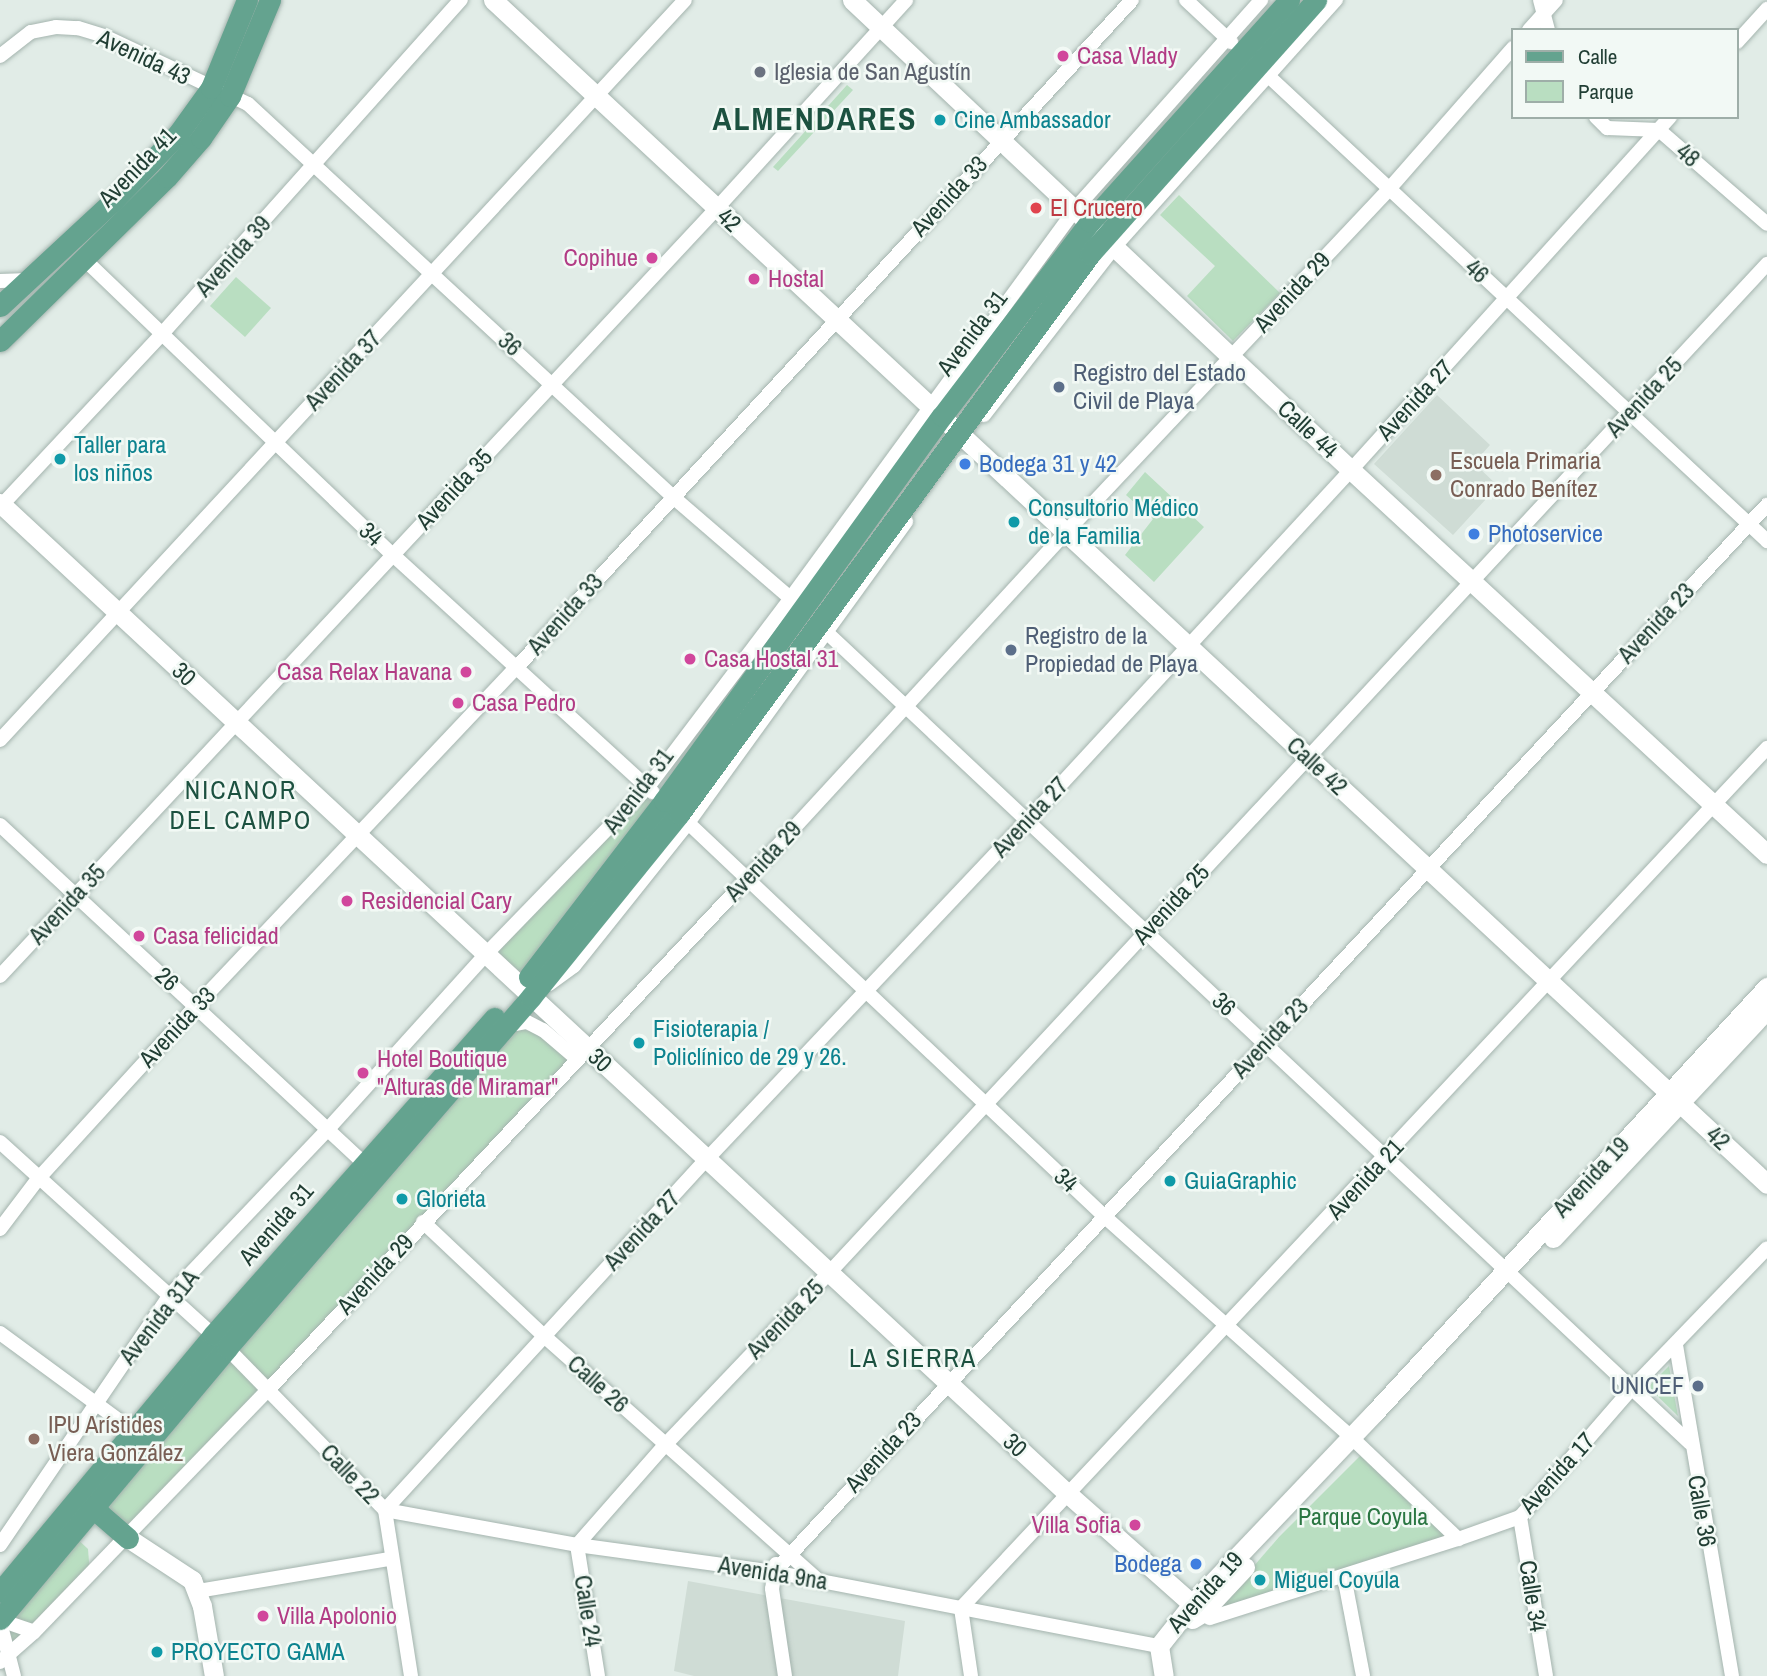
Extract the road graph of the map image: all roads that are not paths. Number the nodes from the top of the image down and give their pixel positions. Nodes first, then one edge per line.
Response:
1 (247, 0) edge
2 (270, 0) edge
3 (461, 0) edge
4 (494, 0) edge
5 (685, 0) edge
6 (852, 0) edge
7 (906, 0) edge
8 (1132, 0) edge
9 (1186, 0) edge
10 (1261, 0) edge
11 (1289, 0) edge
12 (1316, 0) edge
13 (1336, 0) edge
14 (1530, 0) edge
15 (1556, 0) edge
16 (1542, 7) edge
17 (1764, 7) edge
18 (880, 27) junction
19 (1530, 28) edge
20 (1547, 28) edge
21 (1226, 37) junction
22 (1739, 39) edge
23 (1512, 49) edge
24 (0, 56) edge
25 (1255, 64) junction
26 (221, 92) junction
27 (595, 96) junction
28 (1598, 119) edge
29 (1668, 119) edge
30 (1659, 130) junction
31 (1001, 140) junction
32 (315, 165) junction
33 (1389, 189) junction
34 (717, 208) junction
35 (1767, 224) edge
36 (1096, 228) junction
37 (84, 259) junction
38 (1767, 264) edge
39 (433, 273) junction
40 (27, 280) junction
41 (0, 282) edge
42 (0, 299) edge
43 (1508, 300) junction
44 (0, 306) edge
45 (836, 318) junction
46 (161, 335) junction
47 (0, 341) edge
48 (1231, 357) junction
49 (553, 384) junction
50 (936, 410) junction
51 (1629, 413) junction
52 (962, 435) junction
53 (275, 443) junction
54 (1351, 470) junction
55 (673, 496) junction
56 (1, 505) edge
57 (1767, 505) edge
58 (1749, 524) junction
59 (1066, 532) junction
60 (1767, 541) edge
61 (393, 555) junction
62 (1470, 580) junction
63 (119, 614) junction
64 (810, 616) junction
65 (1188, 645) junction
66 (517, 667) junction
67 (1591, 692) junction
68 (906, 705) junction
69 (236, 722) junction
70 (0, 740) edge
71 (1767, 748) edge
72 (1307, 757) junction
73 (648, 787) junction
74 (1715, 805) junction
75 (677, 813) junction
76 (1028, 820) junction
77 (0, 825) edge
78 (359, 836) junction
79 (1767, 853) edge
80 (1428, 868) junction
81 (747, 879) junction
82 (75, 894) junction
83 (1146, 931) junction
84 (486, 954) junction
85 (0, 976) edge
86 (1549, 981) junction
87 (1767, 987) edge
88 (867, 991) junction
89 (526, 992) junction
90 (196, 1006) junction
91 (1767, 1009) edge
92 (506, 1026) junction
93 (1265, 1043) junction
94 (582, 1054) junction
95 (1674, 1098) junction
96 (984, 1103) junction
97 (328, 1129) junction
98 (0, 1142) edge
99 (1386, 1157) junction
100 (707, 1159) junction
101 (364, 1163) junction
102 (38, 1178) junction
103 (1767, 1184) edge
104 (1104, 1216) junction
105 (423, 1222) junction
106 (0, 1229) edge
107 (1767, 1248) edge
108 (829, 1273) junction
109 (1512, 1273) junction
110 (170, 1295) junction
111 (1226, 1327) junction
112 (0, 1332) edge
113 (544, 1336) junction
114 (220, 1342) junction
115 (1676, 1345) junction
116 (947, 1382) junction
117 (1632, 1388) junction
118 (269, 1389) junction
119 (96, 1401) junction
120 (132, 1430) junction
121 (1355, 1442) junction
122 (1690, 1443) junction
123 (665, 1445) junction
124 (103, 1480) junction
125 (1067, 1493) junction
126 (94, 1505) junction
127 (385, 1510) junction
128 (1520, 1517) junction
129 (71, 1534) junction
130 (128, 1538) junction
131 (1458, 1539) junction
132 (775, 1543) junction
133 (0, 1545) edge
134 (577, 1545) junction
135 (789, 1555) junction
136 (390, 1559) junction
137 (774, 1572) junction
138 (1345, 1576) junction
139 (818, 1580) junction
140 (198, 1591) junction
141 (0, 1592) edge
142 (961, 1608) junction
143 (1197, 1608) junction
144 (0, 1621) edge
145 (34, 1632) junction
146 (1159, 1646) junction
147 (5, 1658) edge
148 (15, 1676) edge
149 (214, 1676) edge
150 (411, 1676) edge
151 (598, 1676) edge
152 (785, 1676) edge
153 (971, 1676) edge
154 (1164, 1676) edge
155 (1363, 1676) edge
156 (1546, 1676) edge
157 (1732, 1676) edge

1 - 26 main road, Avenida 41
2 - 26 main road, Avenida 41
3 - 32 street, Avenida 39
4 - 27 street, 42
5 - 27 street, Avenida 37
6 - 18 street, Calle 44
7 - 18 street, Avenida 35
8 - 31 street, Avenida 33
9 - 21 street, 46
10 - 21 street, Avenida 31
11 - 25 main road, Avenida 31
12 - 25 main road, Avenida 31
13 - 25 street, Avenida 31
14 - 16 street
15 - 16 street
16 - 19 street
16 - 20 street
17 - 22 street
18 - 31 street, Calle 44
18 - 34 street, Avenida 35
21 - 25 street, 46
21 - 36 street, Avenida 31
23 - 33 street, Avenida 29
24 - 26 street, Avenida 43
25 - 33 street, 46
25 - 36 main road, Avenida 31
26 - 32 street, 36
26 - 37 main road, Avenida 41
26 - 40 main road, Avenida 41
27 - 34 street, 42
27 - 39 street, Avenida 37
28 - 30 street, 48
29 - 30 street, Avenida 27
30 - 35 street, 48
30 - 43 street, Avenida 27
31 - 36 street, Calle 44
31 - 45 street, Avenida 33
32 - 39 street, 36
32 - 46 street, Avenida 39
33 - 43 street, 46
33 - 48 street, Avenida 29
34 - 45 street, 42
34 - 49 street, Avenida 35
36 - 48 street, Calle 44
36 - 50 main road, Avenida 31
36 - 52 main road, Avenida 31
37 - 46 street, 34
37 - 47 main road, Avenida 41
38 - 51 street, Avenida 25
39 - 49 street, 36
39 - 53 street, Avenida 37
40 - 41 street
40 - 44 main road, Avenida 41
41 - 42 street
43 - 51 street, 46
43 - 54 street, Avenida 27
45 - 50 street, 42
45 - 55 street, Avenida 33
46 - 53 street, 34
46 - 56 street, Avenida 39
48 - 54 street, Calle 44
48 - 59 street, Avenida 29
49 - 55 street, 36
49 - 61 street, Avenida 35
50 - 52 street, 42
50 - 64 main road, Avenida 31
51 - 58 street, 46
51 - 62 street, Avenida 25
52 - 59 street, Calle 42
52 - 64 main road, Avenida 31
53 - 61 street, 34
53 - 63 street, Avenida 37
54 - 62 street, Calle 44
54 - 65 street, Avenida 27
55 - 64 street, 36
55 - 66 street, Avenida 33
56 - 63 street, 30
57 - 58 street, Avenida 23
58 - 60 street, 46
58 - 67 street, Avenida 23
59 - 65 street, Calle 42
59 - 68 street, Avenida 29
61 - 66 street, 34
61 - 69 street, Avenida 35
62 - 67 street, Calle 44
62 - 72 street, Avenida 25
63 - 69 street, 30
63 - 70 street, Avenida 37
64 - 68 street, 36
64 - 73 street, Avenida 31
64 - 75 main road, Avenida 31
64 - 75 street, Avenida 31
65 - 72 street, Calle 42
65 - 76 street, Avenida 27
66 - 73 street, 34
66 - 78 street, Avenida 33
67 - 74 street, Calle 44
67 - 80 street, Avenida 23
68 - 76 street, 36
68 - 81 street, Avenida 29
69 - 78 street, 30
69 - 82 street, Avenida 35
71 - 74 street, Avenida 21
72 - 80 street, Calle 42
72 - 83 street, Avenida 25
73 - 75 street, 34
73 - 84 street, Avenida 31
74 - 79 street, Calle 44
74 - 86 street, Avenida 21
75 - 81 street, 34
75 - 89 main road, Avenida 31
75 - 89 street, Avenida 31
76 - 83 street, 36
76 - 88 street, Avenida 27
77 - 82 street, 26
78 - 84 street, 30
78 - 90 street, Avenida 33
80 - 86 street, Calle 42
80 - 93 street, Avenida 23
81 - 88 street, 34
81 - 94 street, Avenida 29
82 - 85 street, Avenida 35
82 - 90 street, 26
83 - 93 street, 36
83 - 96 street, Avenida 25
84 - 89 street, 30
84 - 97 street, Avenida 31A
86 - 95 street, Calle 42
86 - 99 street, Avenida 21
87 - 95 street, Avenida 19
88 - 96 street, 34
88 - 100 street, Avenida 27
89 - 92 main road, Avenida 31
89 - 94 street, 30
89 - 101 main road, Avenida 31
90 - 97 street, 26
90 - 102 street, Avenida 33
91 - 95 street, Avenida 19
92 - 94 street
92 - 114 main road, Avenida 31
93 - 99 street, 36
93 - 104 street, Avenida 23
94 - 100 street, 30
94 - 105 street, Avenida 29
95 - 103 street, 42
95 - 109 street, Avenida 19
96 - 104 street, 34
96 - 108 street, Avenida 25
97 - 101 street, 26
97 - 110 street, Avenida 31A
98 - 102 street, Calle 22
99 - 109 street, 36
99 - 111 street, Avenida 21
100 - 108 street, 30
100 - 113 street, Avenida 27
101 - 114 main road, Avenida 31
102 - 106 street, Avenida 33
102 - 110 street, Calle 22
104 - 111 street, 34
104 - 116 street, Avenida 23
105 - 113 street, Calle 26
105 - 118 street, Avenida 29
107 - 115 street, Avenida 17
108 - 116 street, 30
108 - 123 street, Avenida 25
109 - 117 street, 36
109 - 121 street, Avenida 19
110 - 114 street, Calle 22
110 - 119 street, Avenida 31A
111 - 121 street, 34
111 - 125 street, Avenida 21
112 - 119 street
113 - 123 street, Calle 26
113 - 127 street, Avenida 27
114 - 118 street, Calle 22
114 - 120 main road, Avenida 31
114 - 124 main road, Avenida 31
115 - 117 street, Avenida 17
115 - 122 street, Calle 36
116 - 125 street, 30
116 - 135 street, Avenida 23
117 - 122 street, 36
117 - 128 street, Avenida 17
118 - 127 street, Calle 22
118 - 130 street, Avenida 29
119 - 120 street
119 - 133 street, Avenida 31A
120 - 124 main road, Avenida 31
121 - 131 street, 34
121 - 143 street, Avenida 19
122 - 157 street, Calle 36
123 - 132 street, Calle 26
123 - 134 street, Avenida 25
124 - 126 main road, Avenida 31
124 - 130 main road
124 - 141 main road, Avenida 31
125 - 142 street, Avenida 21
125 - 143 street, 30
126 - 129 main road, Avenida 31
126 - 130 main road
127 - 134 street, Avenida 9na
127 - 136 street, Calle 22
128 - 131 street, Avenida 17
128 - 156 street, Calle 34
129 - 130 main road
129 - 144 main road, Avenida 31
130 - 140 street
130 - 145 street, Avenida 29
131 - 138 street, Avenida 17
132 - 135 street, Calle 26
132 - 137 street
134 - 137 street, Avenida 9na
134 - 151 street, Calle 24
135 - 137 street, Avenida 23
135 - 139 street, Calle 26
136 - 140 street
136 - 150 street, Calle 22
137 - 139 street, Avenida 9na
137 - 152 street
138 - 143 street, Avenida 17
138 - 155 street
139 - 142 street, Avenida 9na
140 - 149 street
142 - 146 street, Avenida 9na
142 - 153 street
143 - 146 street, Avenida 19
144 - 145 street
144 - 147 street
145 - 147 street, Avenida 29
146 - 154 street
147 - 148 street

